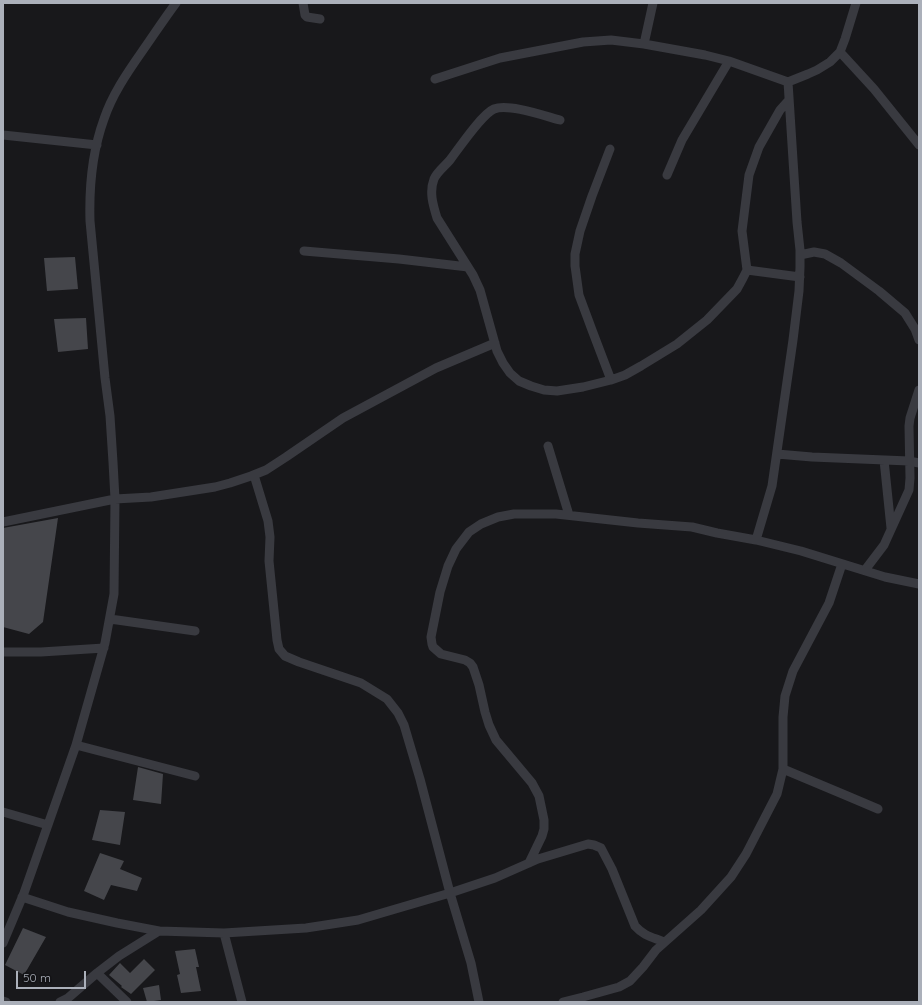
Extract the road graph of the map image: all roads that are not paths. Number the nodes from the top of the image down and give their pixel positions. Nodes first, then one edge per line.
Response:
1 (176, 3) edge
2 (304, 3) edge
3 (653, 3) edge
4 (856, 3) edge
5 (320, 19) dead end
6 (644, 44) junction
7 (840, 52) junction
8 (729, 61) junction
9 (435, 78) dead end
10 (788, 82) junction
11 (789, 100) junction
12 (560, 120) dead end
13 (3, 135) edge
14 (97, 145) junction
15 (919, 145) edge
16 (610, 149) dead end
17 (667, 175) dead end
18 (304, 251) dead end
19 (800, 254) junction
20 (468, 267) junction
21 (747, 270) junction
22 (800, 277) junction
23 (919, 340) edge
24 (495, 343) junction
25 (611, 380) junction
26 (919, 390) edge
27 (548, 446) dead end
28 (777, 454) junction
29 (884, 460) junction
30 (909, 461) junction
31 (919, 463) edge
32 (254, 475) junction
33 (115, 499) junction
34 (569, 515) junction
35 (3, 522) edge
36 (891, 529) junction
37 (756, 540) junction
38 (842, 564) junction
39 (865, 570) junction
40 (919, 584) edge
41 (110, 619) junction
42 (195, 630) dead end
43 (104, 648) junction
44 (3, 652) edge
45 (76, 745) junction
46 (783, 769) junction
47 (194, 776) dead end
48 (878, 809) dead end
49 (3, 812) edge
50 (48, 825) junction
51 (529, 863) junction
52 (450, 893) junction
53 (22, 897) junction
54 (158, 931) junction
55 (224, 933) junction
56 (664, 942) junction
57 (3, 943) edge
58 (97, 973) junction
59 (60, 1002) edge
60 (127, 1002) edge
61 (242, 1002) edge
62 (479, 1002) edge
63 (563, 1002) edge

1 - 14 street
2 - 5 street
3 - 6 street
4 - 7 street
6 - 8 street
6 - 9 street
7 - 10 street
7 - 15 street
8 - 10 street
8 - 17 street
10 - 11 street
11 - 19 street
11 - 21 street
12 - 20 street
13 - 14 street
14 - 33 street
16 - 25 street
18 - 20 street
19 - 22 street
19 - 23 street
20 - 24 street
21 - 22 street
21 - 25 street
22 - 28 street
24 - 25 street
24 - 32 street
26 - 30 street
27 - 34 street
28 - 29 street
28 - 37 street
29 - 30 street
29 - 36 street
30 - 31 street
30 - 36 street
32 - 33 street
32 - 52 street
33 - 35 street
33 - 41 street
34 - 37 street
34 - 51 street
36 - 39 street
37 - 38 street
38 - 39 street
38 - 46 street
39 - 40 street
41 - 42 street
41 - 43 street
43 - 44 street
43 - 45 street
45 - 47 street
45 - 50 street
46 - 48 street
46 - 56 street
49 - 50 street
50 - 53 street
51 - 52 street
51 - 56 street
52 - 55 street
52 - 62 street
53 - 54 street
53 - 57 street
54 - 55 street
54 - 58 street
55 - 61 street
56 - 63 street
58 - 59 street
58 - 60 street

